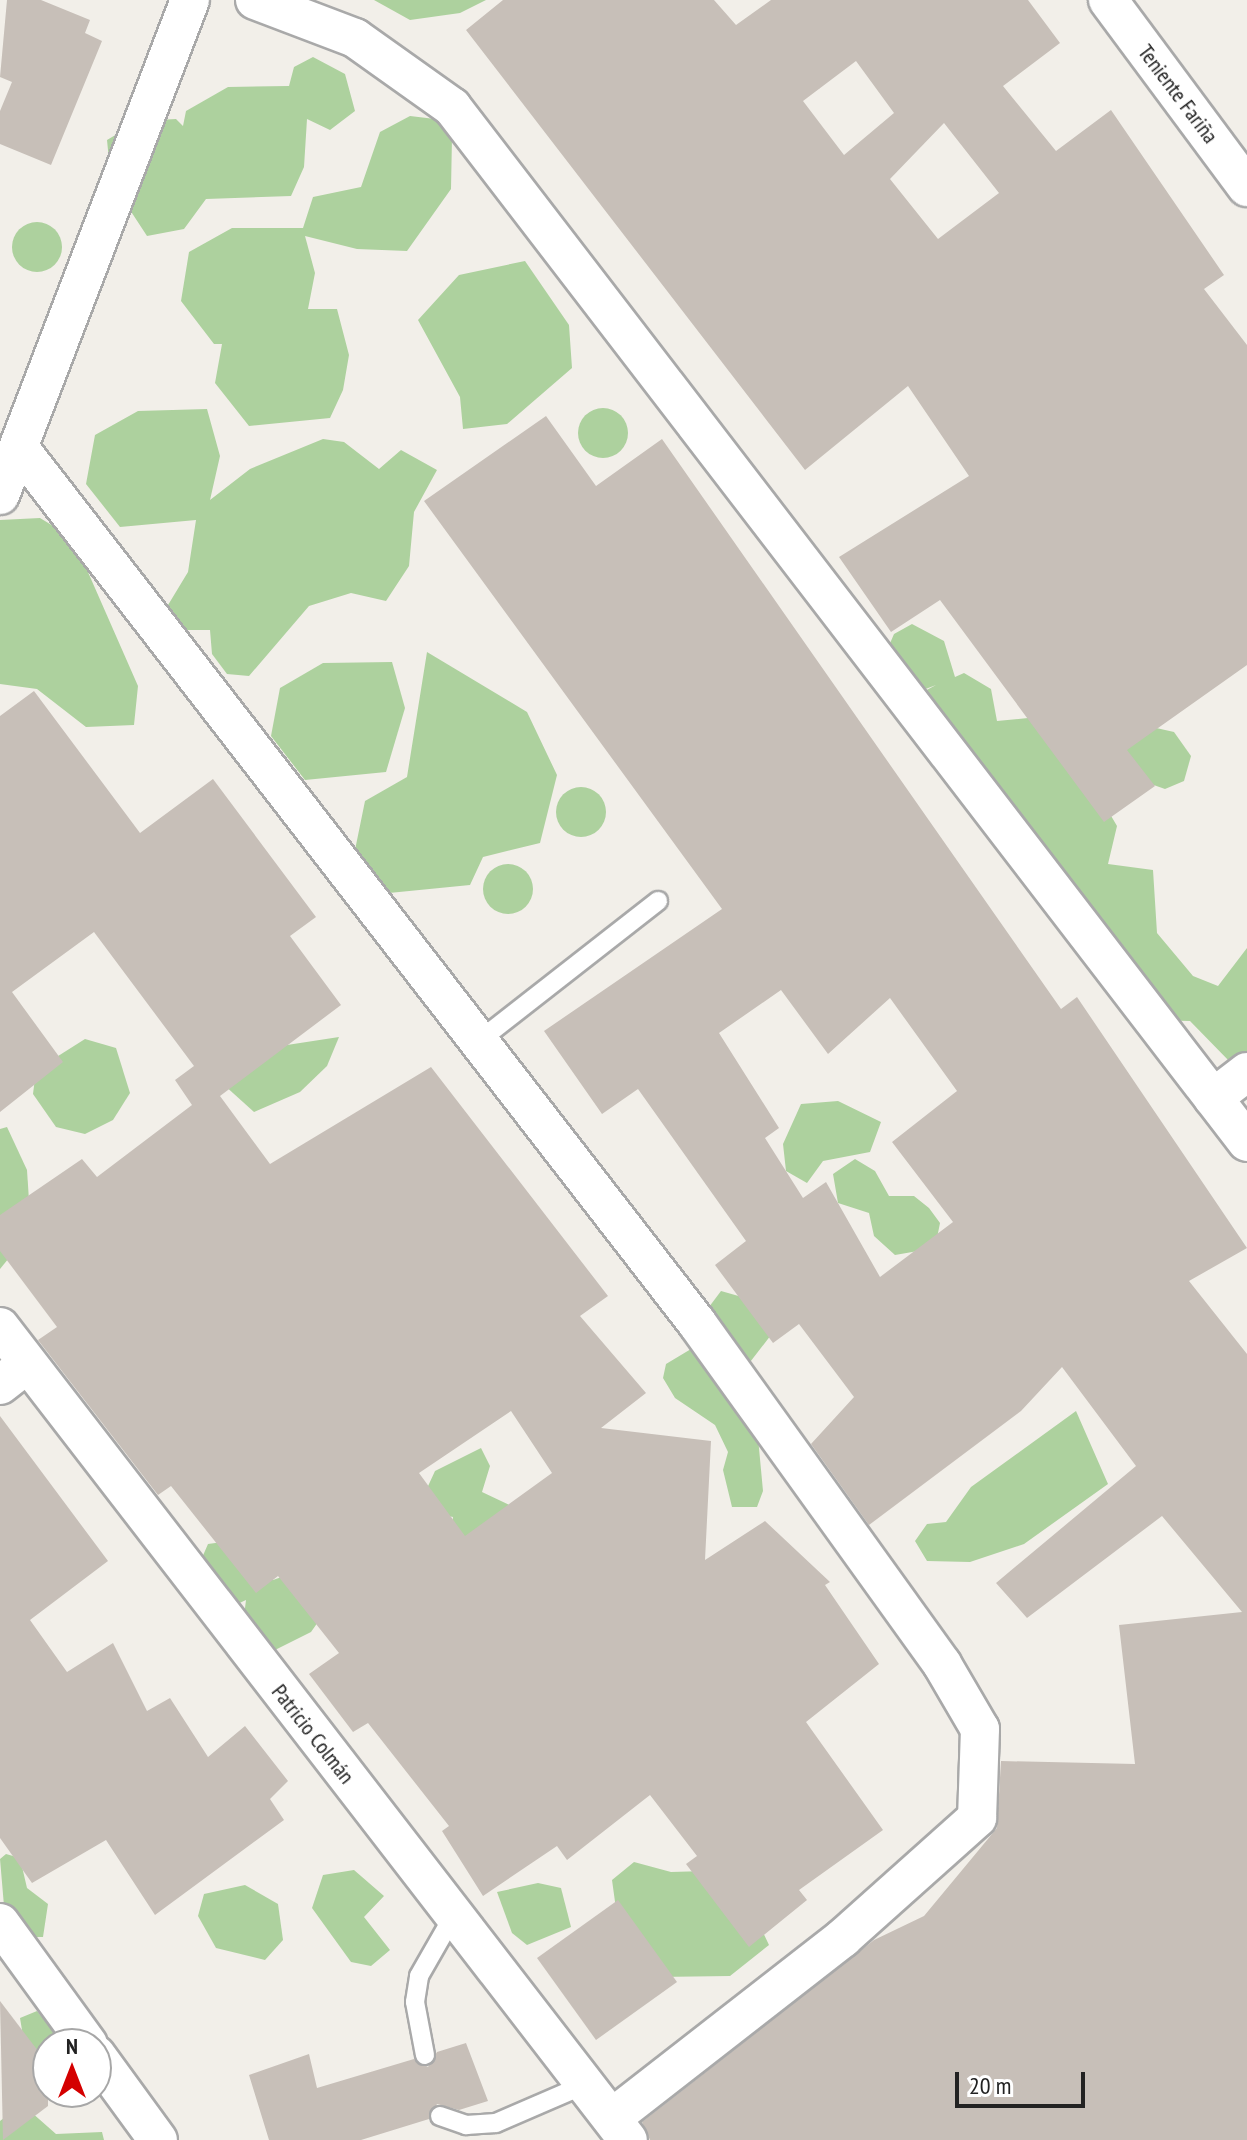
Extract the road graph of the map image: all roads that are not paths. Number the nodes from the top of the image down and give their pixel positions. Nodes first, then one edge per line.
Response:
1 (190, 0) edge
2 (255, 0) edge
3 (1108, 0) edge
4 (1247, 187) edge
5 (20, 449) junction
6 (0, 495) edge
7 (658, 901) dead end
8 (480, 1040) junction
9 (1247, 1072) edge
10 (1213, 1098) junction
11 (1247, 1142) edge
12 (0, 1327) edge
13 (13, 1375) edge
14 (454, 1915) junction
15 (0, 1923) edge
16 (76, 2028) edge
17 (425, 2055) dead end
18 (112, 2077) edge
19 (586, 2084) junction
20 (440, 2116) dead end
21 (620, 2129) edge
22 (158, 2140) edge

1 - 5 street
2 - 10 street
3 - 4 street, Teniente Fariña
5 - 6 street
5 - 8 street
7 - 8 lane
8 - 21 street
9 - 10 street
10 - 11 street
12 - 13 street, Patricio Colmán
13 - 14 street, Patricio Colmán
14 - 17 lane
14 - 19 street, Patricio Colmán
15 - 16 street
18 - 22 street
19 - 20 lane
19 - 21 street, Patricio Colmán

